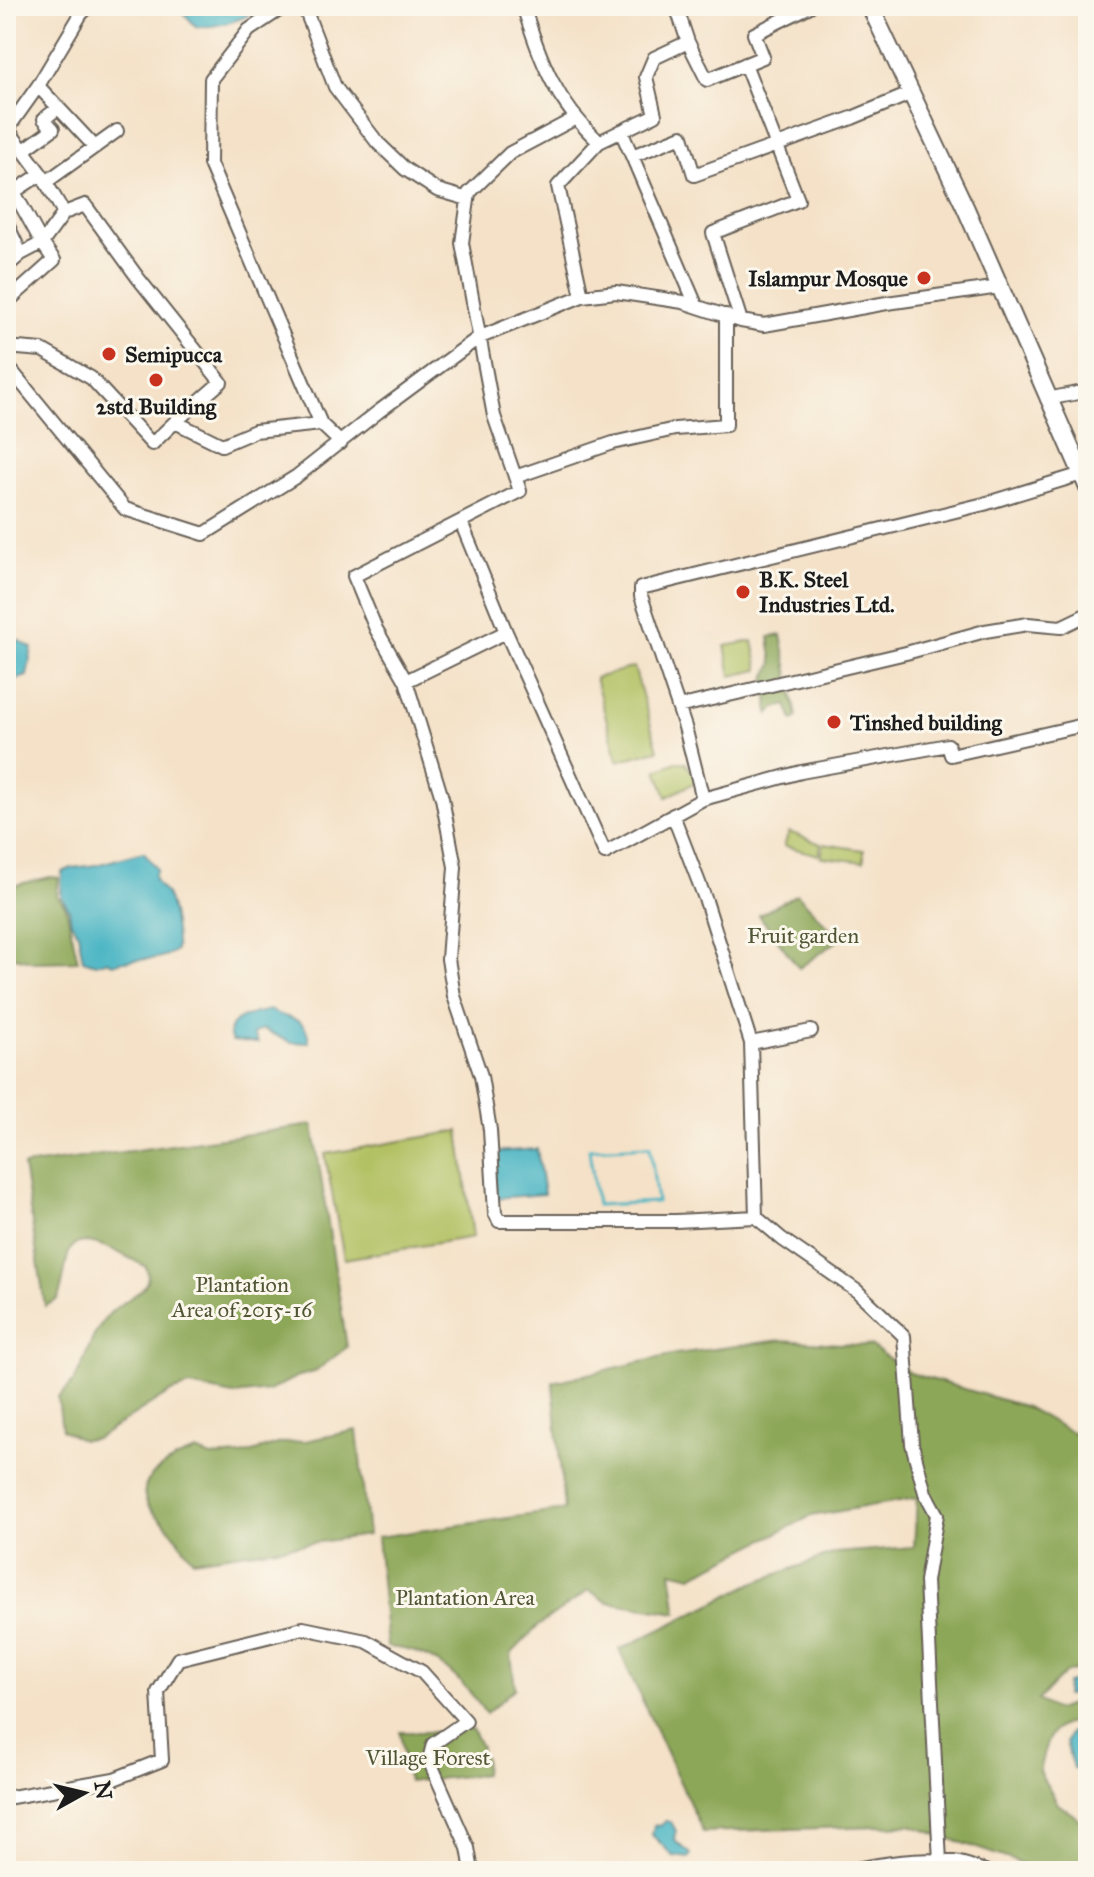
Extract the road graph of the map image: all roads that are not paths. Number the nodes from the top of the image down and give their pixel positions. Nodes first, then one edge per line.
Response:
1 (89, 6) edge
2 (285, 6) edge
3 (304, 6) edge
4 (523, 6) edge
5 (676, 6) edge
6 (810, 6) edge
7 (870, 6) edge
8 (688, 42) junction
9 (745, 64) junction
10 (38, 86) junction
11 (912, 93) junction
12 (58, 108) junction
13 (574, 119) junction
14 (7, 129) edge
15 (117, 131) dead end
16 (621, 131) junction
17 (599, 142) junction
18 (95, 147) junction
19 (777, 147) junction
20 (24, 150) junction
21 (632, 156) junction
22 (44, 178) junction
23 (10, 194) edge
24 (468, 199) junction
25 (64, 213) junction
26 (6, 222) edge
27 (42, 243) junction
28 (21, 254) junction
29 (6, 267) edge
30 (1000, 287) junction
31 (582, 296) junction
32 (6, 303) edge
33 (696, 305) junction
34 (726, 315) junction
35 (741, 321) junction
36 (478, 338) junction
37 (6, 347) edge
38 (6, 364) edge
39 (1088, 391) edge
40 (1047, 399) junction
41 (175, 422) junction
42 (321, 424) junction
43 (341, 443) junction
44 (515, 477) junction
45 (1085, 481) edge
46 (461, 522) junction
47 (1088, 614) edge
48 (506, 632) junction
49 (406, 681) junction
50 (678, 707) junction
51 (1088, 724) edge
52 (703, 799) junction
53 (673, 815) junction
54 (811, 1031) dead end
55 (751, 1043) junction
56 (756, 1217) junction
57 (6, 1798) edge
58 (940, 1862) junction
59 (472, 1871) edge
60 (846, 1871) edge
61 (985, 1871) edge

1 - 10 street
2 - 42 street
3 - 24 street
4 - 13 street
5 - 8 street
6 - 9 street
7 - 11 street
8 - 9 street
8 - 16 street
9 - 19 street
10 - 12 street
10 - 14 street
11 - 19 street
11 - 30 street
12 - 18 street
12 - 20 street
13 - 17 street
13 - 24 street
14 - 20 street
15 - 18 street
16 - 17 street
16 - 21 street
17 - 31 street
18 - 22 street
19 - 21 street
19 - 35 street
20 - 22 street
21 - 33 street
22 - 23 street
22 - 25 street
23 - 27 street
24 - 36 street
25 - 27 street
25 - 41 street
26 - 28 street
27 - 28 street
27 - 32 street
28 - 29 street
30 - 35 street
30 - 40 street
31 - 33 street
31 - 36 street
33 - 34 street
34 - 35 street
34 - 44 street
36 - 43 street
36 - 44 street
37 - 41 street
38 - 43 street
39 - 40 street
40 - 45 street
41 - 42 street
42 - 43 street
44 - 46 street
45 - 50 street
46 - 48 street
46 - 49 street
47 - 50 street
48 - 49 street
48 - 53 street
49 - 56 street
50 - 52 street
51 - 52 street
52 - 53 street
53 - 55 street
54 - 55 street
55 - 56 street
56 - 58 street
57 - 59 street
58 - 60 street
58 - 61 street

